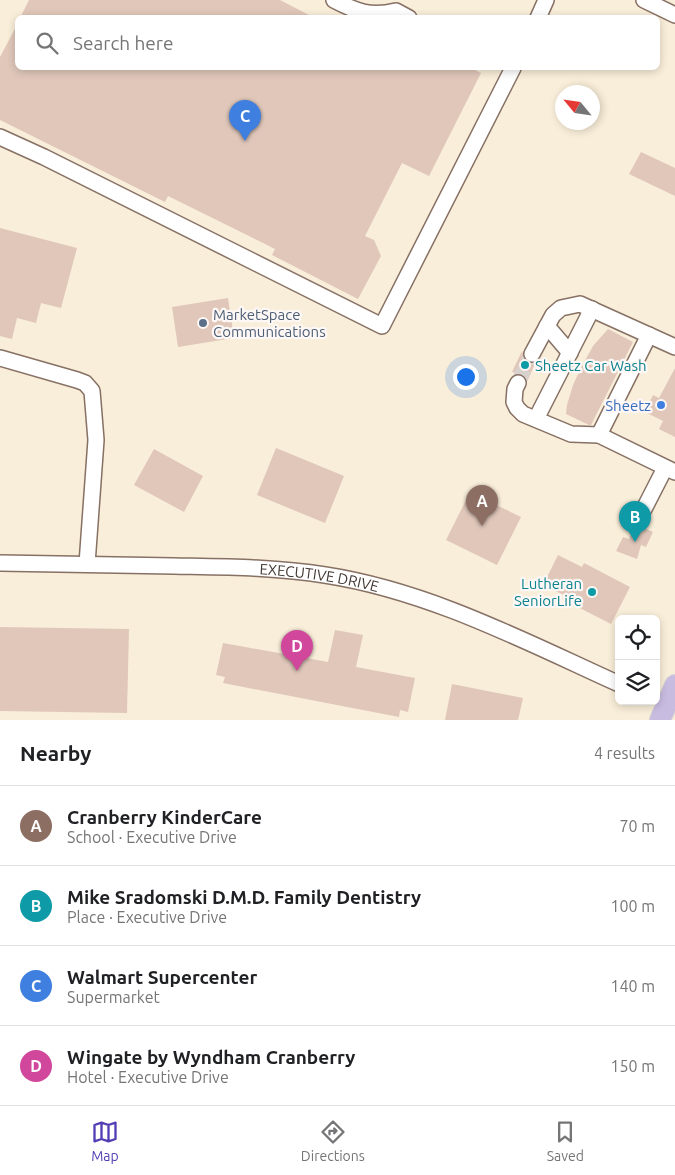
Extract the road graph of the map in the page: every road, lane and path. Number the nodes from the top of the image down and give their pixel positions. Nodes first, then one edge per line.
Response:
1 (334, 0) edge
2 (546, 0) edge
3 (644, 0) edge
4 (403, 15) edge
5 (539, 15) edge
6 (675, 15) edge
7 (509, 70) edge
8 (0, 137) edge
9 (586, 306) junction
10 (547, 326) junction
11 (649, 335) junction
12 (675, 347) edge
13 (570, 353) junction
14 (532, 354) tunnel mouth
15 (0, 358) edge
16 (518, 383) tunnel mouth
17 (536, 419) junction
18 (599, 435) junction
19 (670, 470) edge
20 (644, 509) dead end
21 (0, 564) edge
22 (87, 564) junction
23 (615, 682) edge
24 (675, 685) edge
25 (664, 709) edge

1 - 4 street
2 - 5 street
3 - 6 street
7 - 8 street
9 - 10 street
9 - 11 street
9 - 13 street
10 - 13 street
10 - 14 street
11 - 12 street
11 - 18 street
13 - 17 street
15 - 22 street
16 - 17 street
17 - 18 street
18 - 19 street
19 - 20 street
21 - 22 street, EXECUTIVE DRIVE
22 - 23 street, EXECUTIVE DRIVE
24 - 25 main road

